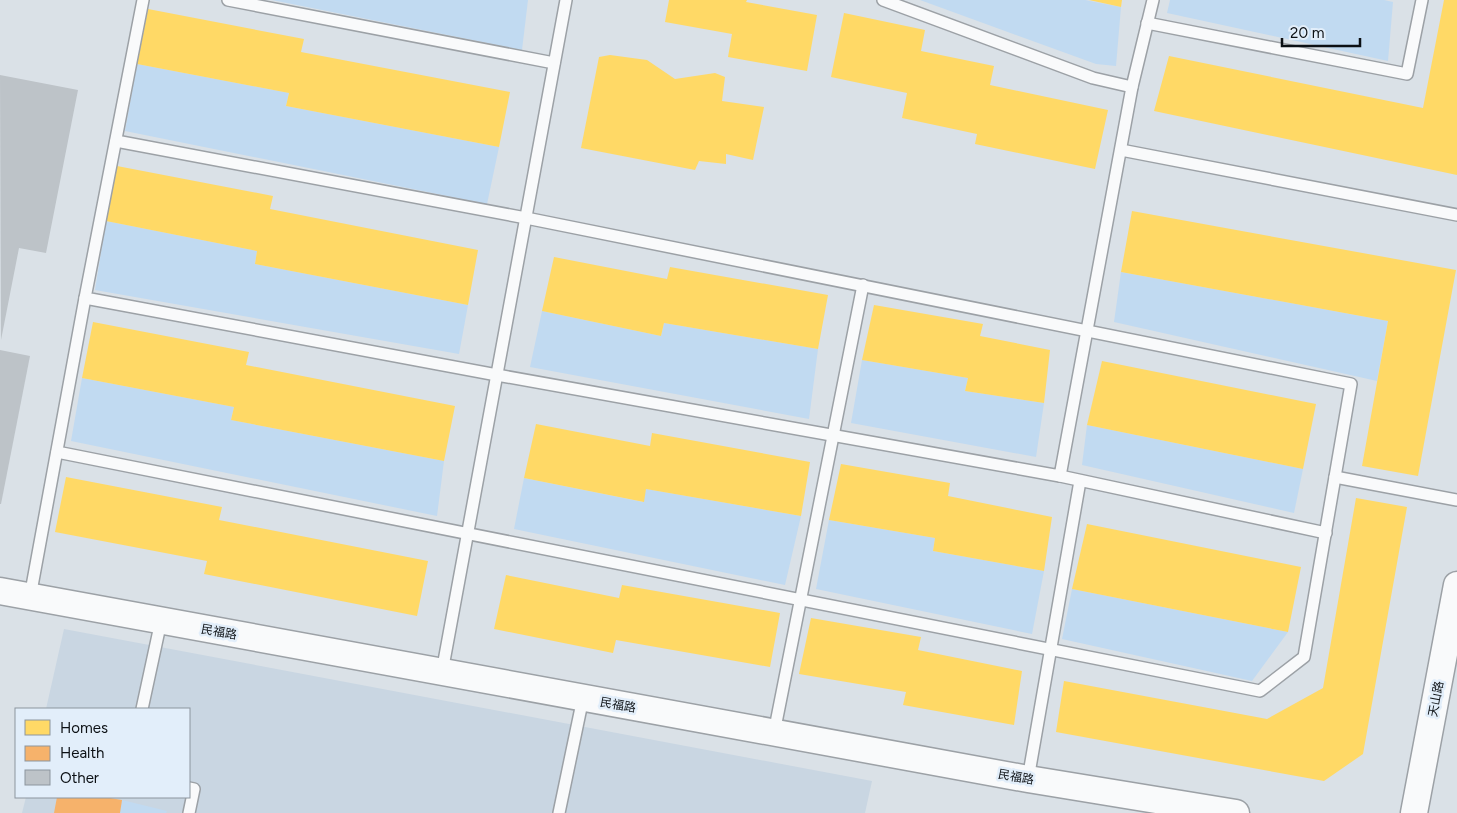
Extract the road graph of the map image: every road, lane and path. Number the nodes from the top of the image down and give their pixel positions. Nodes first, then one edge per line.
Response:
1 (143, 0) edge
2 (228, 0) edge
3 (566, 0) edge
4 (883, 0) edge
5 (1153, 0) edge
6 (1422, 0) edge
7 (1147, 23) junction
8 (554, 63) junction
9 (1132, 87) junction
10 (116, 141) junction
11 (1121, 150) junction
12 (1457, 215) edge
13 (526, 218) junction
14 (863, 285) junction
15 (85, 298) junction
16 (1088, 330) junction
17 (497, 375) junction
18 (834, 435) junction
19 (57, 452) junction
20 (1060, 476) junction
21 (1335, 477) junction
22 (1080, 481) junction
23 (1457, 500) edge
24 (1326, 533) junction
25 (1457, 585) edge
26 (0, 592) edge
27 (30, 597) junction
28 (800, 599) junction
29 (161, 621) junction
30 (1050, 649) junction
31 (442, 672) junction
32 (583, 698) junction
33 (142, 708) edge
34 (774, 733) junction
35 (1028, 780) junction
36 (190, 788) edge
37 (188, 813) edge
38 (559, 813) edge
39 (1236, 813) edge
40 (1414, 813) edge

1 - 10 lane
2 - 8 lane
3 - 8 lane
4 - 9 lane
5 - 7 lane
6 - 7 lane
7 - 9 lane
8 - 13 lane
9 - 11 lane
10 - 13 lane
10 - 15 lane
11 - 12 lane
11 - 16 lane
13 - 14 lane
13 - 17 lane
14 - 16 lane
14 - 18 lane
15 - 17 lane
15 - 19 lane
16 - 20 lane
16 - 21 lane
17 - 18 lane
17 - 31 lane
18 - 20 lane
18 - 28 lane
19 - 27 lane
19 - 28 lane
20 - 22 lane
21 - 23 lane
21 - 24 lane
22 - 24 lane
22 - 30 lane
24 - 30 lane
25 - 40 street, 天山路
26 - 27 street, 民福路
27 - 29 street, 民福路
28 - 30 lane
28 - 34 lane
29 - 31 street, 民福路
29 - 33 lane
30 - 35 lane
31 - 32 street, 民福路
32 - 34 street, 民福路
32 - 38 lane
34 - 35 street, 民福路
35 - 39 street, 民福路
36 - 37 lane

